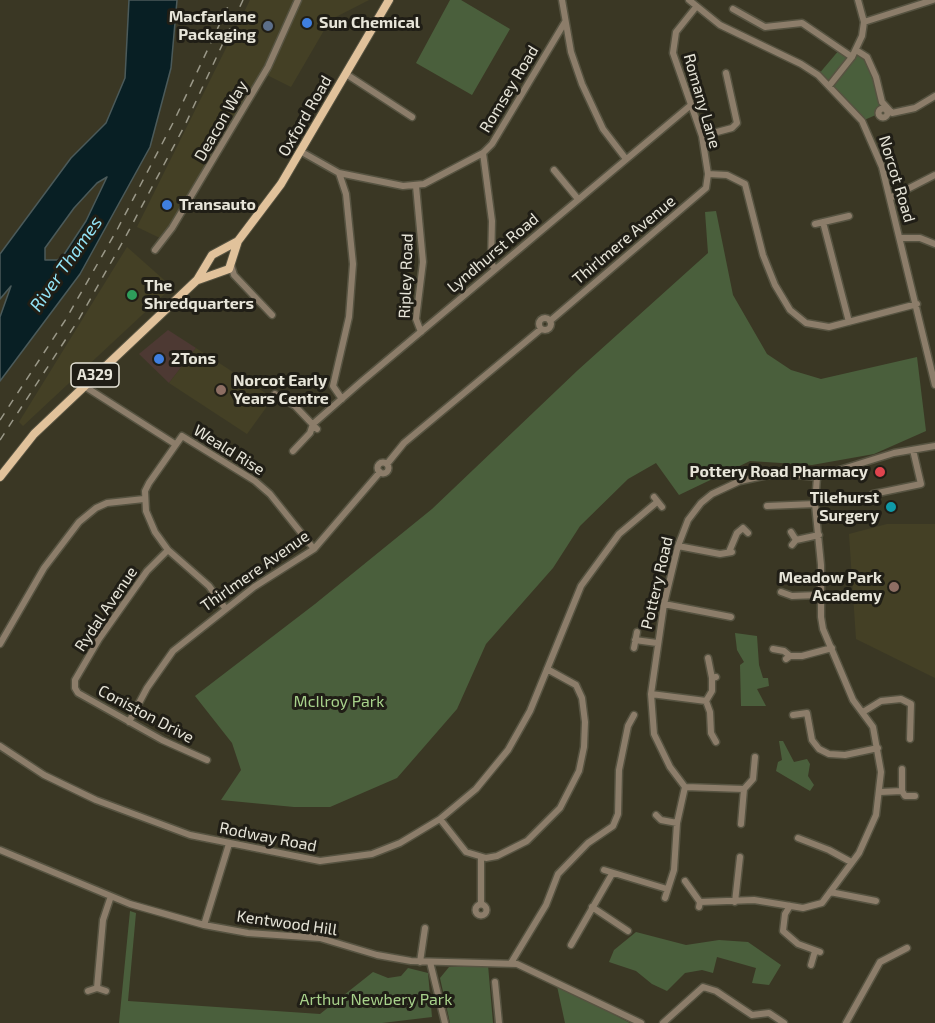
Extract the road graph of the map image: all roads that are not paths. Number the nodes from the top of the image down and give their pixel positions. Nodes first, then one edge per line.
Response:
1 (298, 0) edge
2 (389, 0) edge
3 (562, 0) edge
4 (689, 0) edge
5 (933, 0) edge
6 (859, 3) edge
7 (696, 7) junction
8 (733, 9) dead end
9 (863, 19) junction
10 (565, 22) junction
11 (856, 50) junction
12 (852, 57) junction
13 (726, 73) dead end
14 (346, 74) junction
15 (829, 86) junction
16 (935, 96) edge
17 (691, 105) junction
18 (412, 117) dead end
19 (702, 136) junction
20 (300, 151) junction
21 (483, 153) junction
22 (626, 159) junction
23 (554, 170) dead end
24 (339, 173) junction
25 (708, 174) junction
26 (935, 175) edge
27 (416, 186) junction
28 (890, 198) junction
29 (578, 199) junction
30 (849, 216) dead end
31 (823, 222) junction
32 (815, 224) dead end
33 (900, 238) junction
34 (238, 241) junction
35 (935, 244) edge
36 (155, 250) dead end
37 (222, 250) junction
38 (210, 261) junction
39 (231, 262) junction
40 (495, 269) junction
41 (221, 271) junction
42 (234, 275) junction
43 (197, 280) junction
44 (917, 304) junction
45 (272, 315) dead end
46 (849, 322) junction
47 (421, 332) junction
48 (935, 385) edge
49 (84, 386) junction
50 (275, 394) dead end
51 (342, 399) junction
52 (315, 426) junction
53 (175, 444) junction
54 (935, 444) edge
55 (916, 449) junction
56 (292, 452) dead end
57 (0, 477) edge
58 (817, 477) junction
59 (873, 494) dead end
60 (144, 500) junction
61 (658, 502) dead end
62 (814, 504) junction
63 (771, 508) dead end
64 (791, 532) dead end
65 (748, 533) dead end
66 (819, 535) junction
67 (678, 546) junction
68 (168, 549) junction
69 (314, 549) junction
70 (781, 592) dead end
71 (819, 595) junction
72 (663, 604) junction
73 (225, 608) junction
74 (731, 617) dead end
75 (637, 632) dead end
76 (635, 640) junction
77 (657, 643) junction
78 (0, 644) edge
79 (634, 648) dead end
80 (832, 648) junction
81 (773, 649) dead end
82 (708, 658) dead end
83 (547, 669) junction
84 (75, 688) joint
85 (651, 694) junction
86 (706, 701) junction
87 (863, 712) junction
88 (634, 715) dead end
89 (793, 715) dead end
90 (129, 722) junction
91 (910, 738) dead end
92 (716, 742) dead end
93 (0, 746) edge
94 (878, 748) junction
95 (845, 755) junction
96 (754, 757) dead end
97 (207, 760) dead end
98 (846, 764) dead end
99 (902, 769) dead end
100 (685, 787) junction
101 (744, 789) junction
102 (903, 791) junction
103 (880, 792) junction
104 (915, 796) dead end
105 (440, 819) junction
106 (678, 823) junction
107 (741, 824) dead end
108 (656, 828) dead end
109 (798, 838) dead end
110 (229, 844) junction
111 (0, 850) edge
112 (740, 857) dead end
113 (481, 858) junction
114 (851, 862) junction
115 (604, 870) dead end
116 (612, 874) junction
117 (685, 881) dead end
118 (667, 889) junction
119 (830, 892) junction
120 (111, 896) junction
121 (664, 898) dead end
122 (735, 902) junction
123 (481, 904) dead end
124 (790, 906) junction
125 (592, 907) junction
126 (878, 911) dead end
127 (204, 925) junction
128 (425, 928) dead end
129 (628, 931) dead end
130 (567, 935) dead end
131 (907, 948) dead end
132 (420, 962) junction
133 (430, 962) junction
134 (511, 963) junction
135 (812, 965) dead end
136 (495, 982) dead end
137 (98, 988) junction
138 (88, 992) dead end
139 (106, 992) dead end
140 (752, 1015) junction
141 (445, 1023) edge
142 (499, 1023) edge
143 (641, 1023) edge
144 (663, 1023) edge
145 (750, 1023) edge
146 (783, 1023) edge
147 (846, 1023) edge

1 - 36 street, Deacon Way
2 - 14 main road, Oxford Road
3 - 10 street
4 - 7 street, Norcot Road
5 - 9 street
6 - 9 street
7 - 15 street, Norcot Road
7 - 17 street, Romany Lane
8 - 12 street
9 - 11 street
10 - 21 street, Romsey Road
10 - 22 street
11 - 12 street
11 - 16 street
12 - 15 street
13 - 19 street
14 - 18 street
14 - 20 main road, Oxford Road
15 - 28 street, Norcot Road
17 - 19 street, Romany Lane
17 - 22 street, Lyndhurst Road
19 - 25 street, Romany Lane
20 - 24 street
20 - 34 main road, Oxford Road
21 - 27 street, Romsey Road
21 - 40 street
22 - 29 street, Lyndhurst Road
23 - 29 street
24 - 27 street
24 - 51 street
25 - 46 street
25 - 69 street, Thirlmere Avenue
26 - 28 street
27 - 47 street, Ripley Road
28 - 33 street, Norcot Road
29 - 40 street, Lyndhurst Road
30 - 31 street
31 - 32 street
31 - 46 street
33 - 35 street
33 - 44 street, Norcot Road
34 - 37 main road, Oxford Road
34 - 39 main road, Oxford Road
37 - 38 main road
37 - 39 main road
38 - 41 main road
38 - 43 main road, A329
39 - 41 main road
39 - 42 street
40 - 47 street, Lyndhurst Road
41 - 42 street
41 - 43 main road, A329
42 - 45 street
43 - 49 main road, A329
44 - 46 street
44 - 48 street, Norcot Road
47 - 51 street, Lyndhurst Road
49 - 53 street, Weald Rise
49 - 57 main road, A329
50 - 52 street
51 - 52 street, Lyndhurst Road
52 - 56 street, Lyndhurst Road
53 - 60 street
53 - 69 street, Weald Rise
54 - 55 street, Pottery Road
55 - 58 street, Pottery Road
55 - 59 street
58 - 62 street
58 - 67 street, Pottery Road
60 - 68 street
60 - 78 street
61 - 83 street, Rodway Road
62 - 63 street
62 - 66 street
64 - 66 street
65 - 67 street
66 - 71 street
67 - 72 street, Pottery Road
68 - 73 street
68 - 84 street, Rydal Avenue
69 - 73 street, Thirlmere Avenue
70 - 71 street
71 - 80 street
72 - 74 street
72 - 77 street, Pottery Road
73 - 90 street, Thirlmere Avenue
75 - 76 street
76 - 77 street
76 - 79 street
77 - 85 street, Pottery Road
80 - 81 street
80 - 87 street
82 - 86 street
83 - 105 street, Rodway Road
83 - 113 street
84 - 90 street, Coniston Drive
85 - 86 street
85 - 100 street, Pottery Road
86 - 92 street
87 - 91 street
87 - 94 street
88 - 134 street
89 - 95 street
90 - 97 street, Coniston Drive
93 - 110 street, Rodway Road
94 - 95 street
94 - 103 street
95 - 98 street
96 - 101 street
99 - 102 street
100 - 101 street
100 - 106 street
101 - 107 street
102 - 103 street
102 - 104 street
103 - 114 street
105 - 110 street, Rodway Road
105 - 113 street
106 - 108 street
106 - 118 street
109 - 114 street
110 - 127 street
111 - 120 street, Kentwood Hill
112 - 122 street
113 - 123 street
114 - 119 street
115 - 116 street
116 - 118 street
116 - 125 street
117 - 122 street
118 - 121 street
119 - 124 street
119 - 126 street
120 - 127 street, Kentwood Hill
120 - 137 street
122 - 124 street
124 - 135 street
125 - 129 street
125 - 130 street
127 - 132 street, Kentwood Hill
128 - 132 street
131 - 147 street
132 - 133 street, Kentwood Hill
133 - 134 street, Kentwood Hill
133 - 141 street
134 - 143 street, Kentwood Hill
136 - 142 street
137 - 138 street
137 - 139 street
140 - 144 street
140 - 145 street
140 - 146 street

